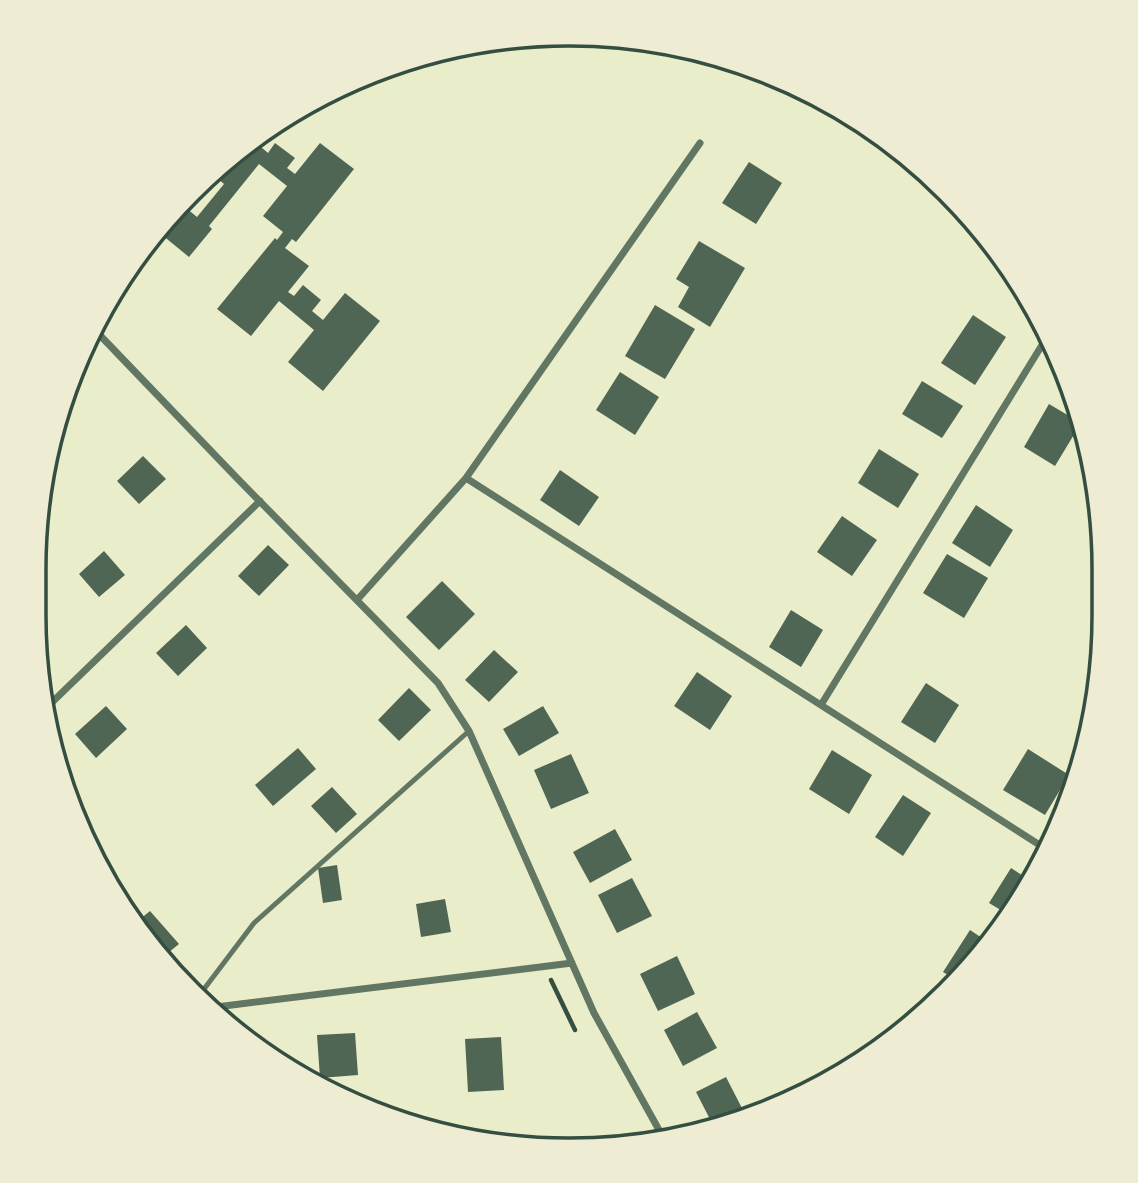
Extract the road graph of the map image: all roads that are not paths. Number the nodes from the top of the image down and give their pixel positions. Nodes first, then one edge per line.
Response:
1 (700, 143) dead end
2 (100, 335) edge
3 (1042, 345) edge
4 (466, 478) junction
5 (260, 501) junction
6 (357, 600) junction
7 (53, 701) edge
8 (821, 705) junction
9 (469, 731) junction
10 (1039, 845) edge
11 (572, 963) junction
12 (204, 989) edge
13 (222, 1006) edge
14 (659, 1129) edge

1 - 4 street
2 - 5 street
3 - 8 street
4 - 6 street
4 - 8 street
5 - 6 street
5 - 7 street
6 - 9 street
8 - 10 street
9 - 11 street
9 - 12 lane
11 - 13 street
11 - 14 street

